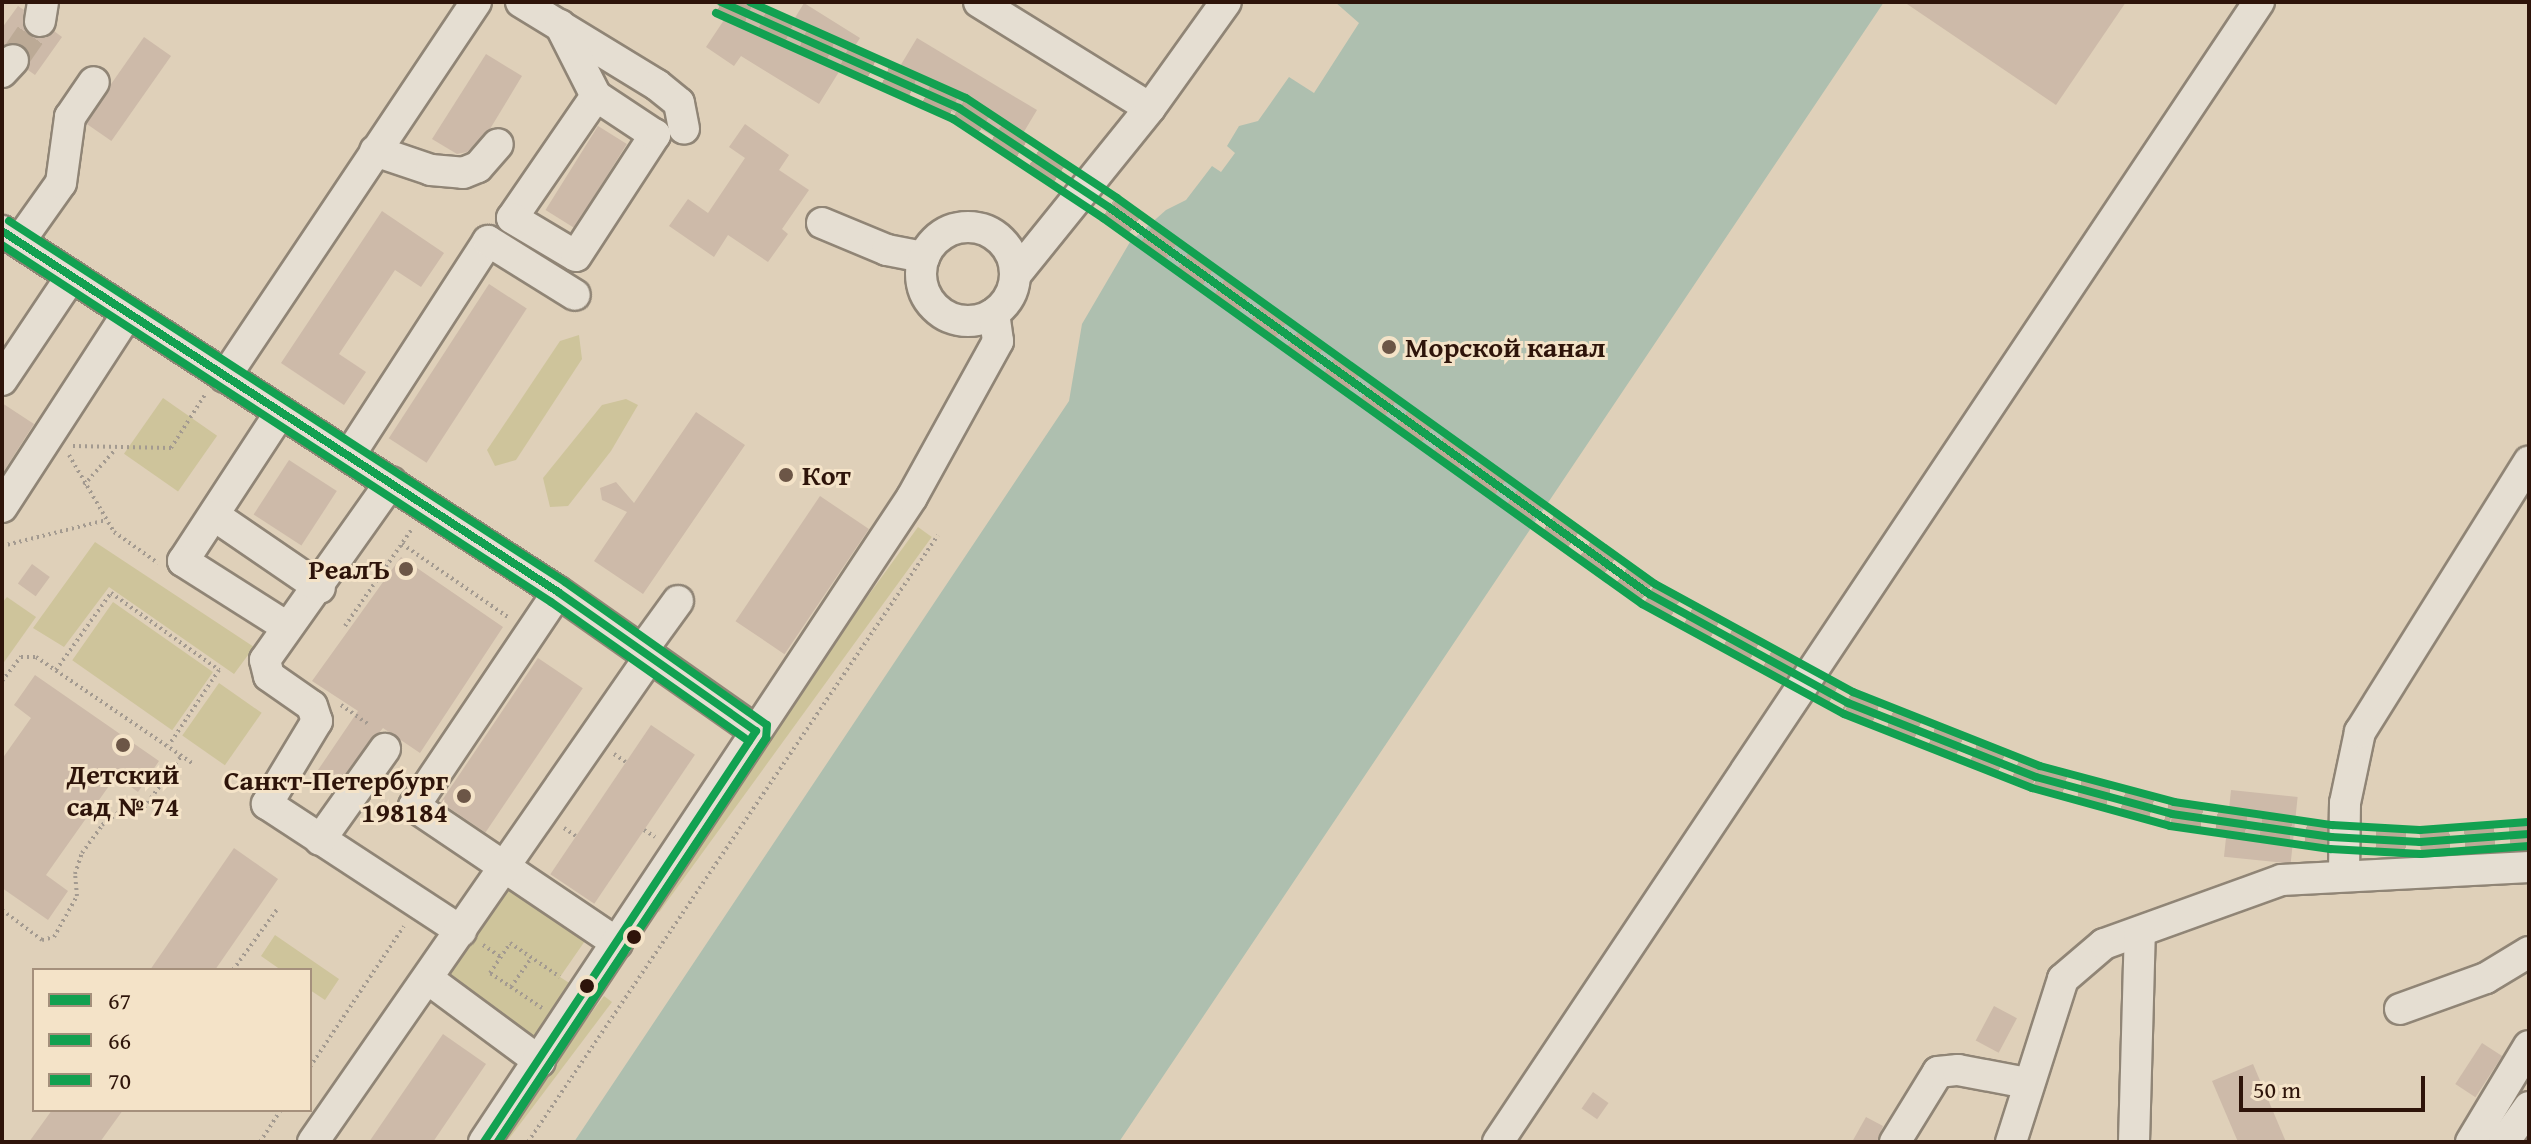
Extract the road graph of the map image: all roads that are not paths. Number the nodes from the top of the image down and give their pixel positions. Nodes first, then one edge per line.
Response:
1 (476, 2) edge
2 (521, 2) edge
3 (979, 2) edge
4 (1226, 2) edge
5 (2259, 2) edge
6 (560, 25) junction
7 (94, 82) dead end
8 (596, 96) junction
9 (1150, 108) junction
10 (684, 129) dead end
11 (498, 144) dead end
12 (375, 151) junction
13 (822, 223) dead end
14 (10, 237) edge
15 (924, 257) junction
16 (1016, 274) junction
17 (71, 277) junction
18 (575, 295) dead end
19 (128, 313) junction
20 (994, 313) junction
21 (2, 380) edge
22 (216, 385) junction
23 (280, 413) junction
24 (349, 456) junction
25 (2529, 462) edge
26 (391, 482) junction
27 (2, 507) edge
28 (215, 516) junction
29 (320, 588) junction
30 (558, 592) junction
31 (678, 601) dead end
32 (287, 627) junction
33 (645, 655) junction
34 (756, 731) junction
35 (385, 749) dead end
36 (320, 840) junction
37 (504, 867) junction
38 (2529, 867) edge
39 (2344, 874) junction
40 (461, 931) junction
41 (2140, 932) junction
42 (617, 943) junction
43 (2529, 952) edge
44 (428, 979) junction
45 (2400, 1009) dead end
46 (2529, 1046) edge
47 (540, 1062) junction
48 (2027, 1083) junction
49 (2529, 1107) edge
50 (313, 1142) edge
51 (484, 1142) edge
52 (1498, 1142) edge
53 (1895, 1142) edge
54 (2011, 1142) edge
55 (2134, 1142) edge
56 (2471, 1142) edge
57 (2504, 1142) edge

1 - 12 street
2 - 6 street
3 - 9 street
4 - 9 street
5 - 52 street
6 - 8 street
6 - 10 street
7 - 14 street
8 - 8 street
9 - 16 street
11 - 12 street
12 - 22 street
13 - 15 street
14 - 17 street
15 - 16 street
15 - 20 street
16 - 20 street
17 - 19 street
17 - 21 street
18 - 24 street
19 - 22 street
19 - 27 street
20 - 34 street
22 - 23 street
23 - 24 street
23 - 28 street
24 - 26 street
25 - 39 street
26 - 29 street
26 - 30 street
28 - 29 street
28 - 32 street
29 - 32 street
30 - 33 street
30 - 37 street
31 - 33 street
32 - 36 street
33 - 34 street
33 - 37 street
34 - 42 street
35 - 36 street
36 - 40 street
37 - 40 street
37 - 42 street
38 - 39 street
39 - 41 street
40 - 44 street
41 - 48 street
41 - 55 street
42 - 47 street
43 - 45 street
44 - 47 street
44 - 50 street
46 - 56 street
47 - 51 street
48 - 53 street
48 - 54 street
49 - 57 street

